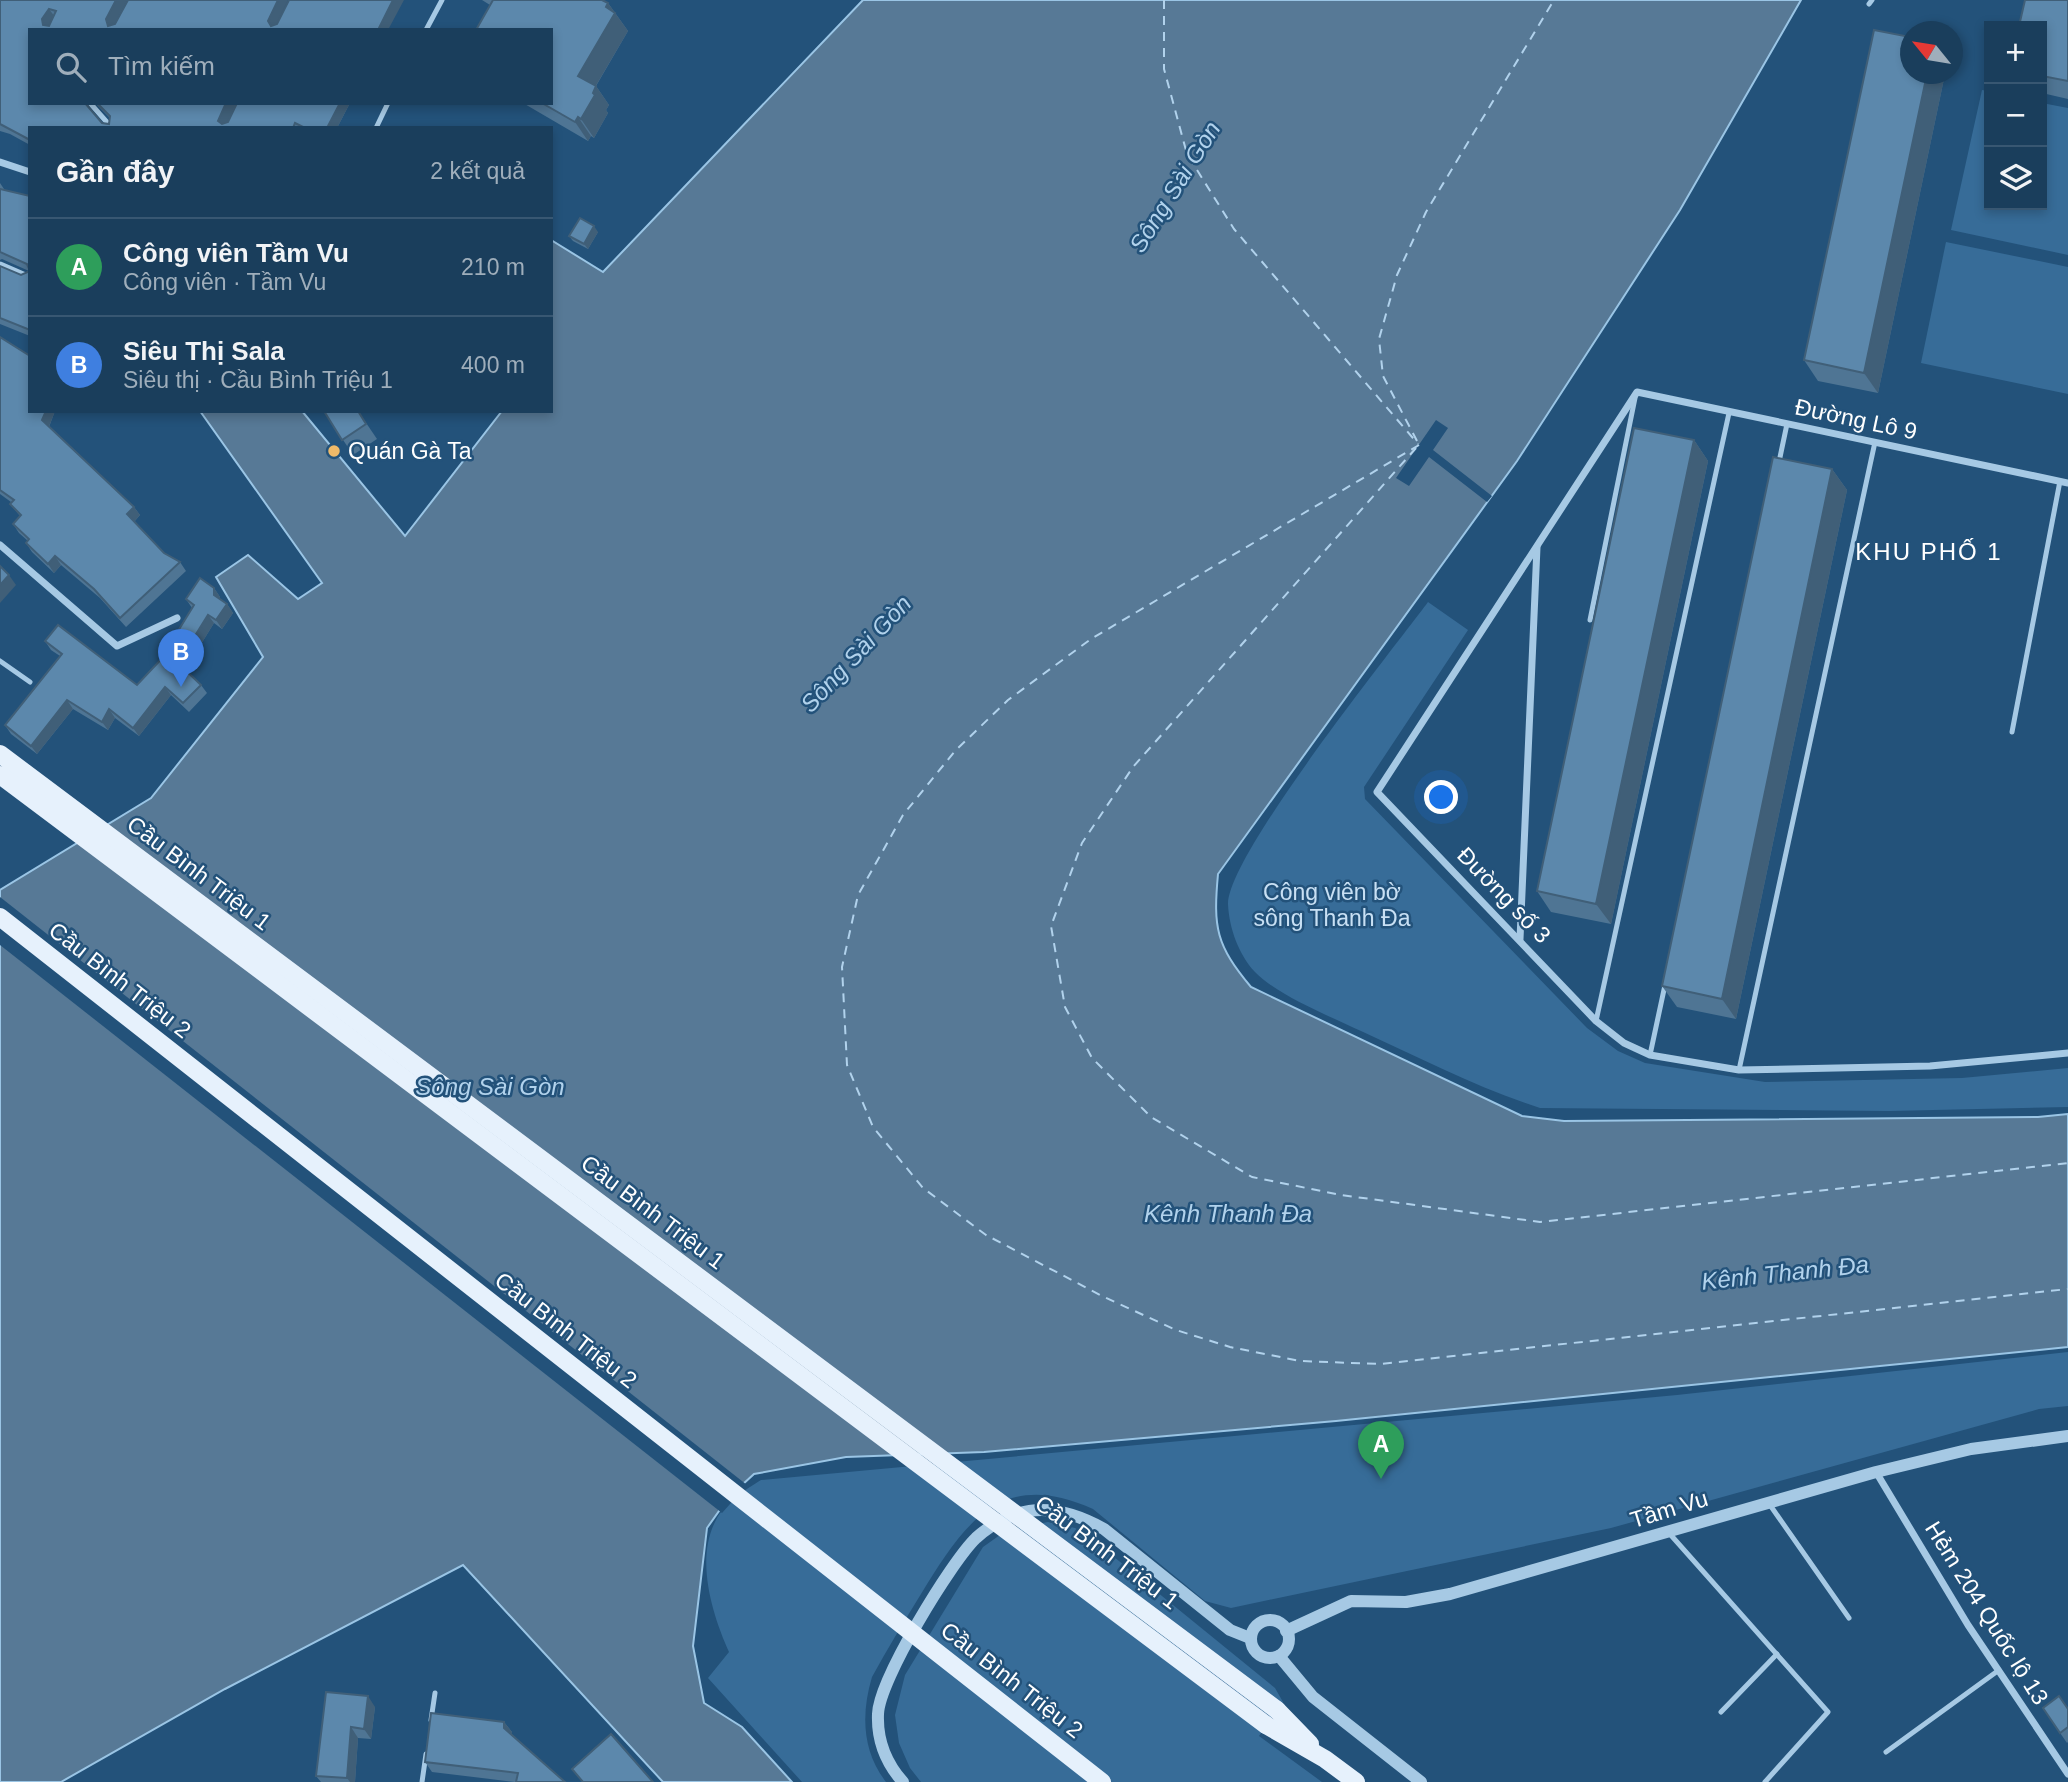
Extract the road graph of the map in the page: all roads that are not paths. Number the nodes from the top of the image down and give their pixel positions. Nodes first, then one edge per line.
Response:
1 (442, 0) edge
2 (427, 28) edge
3 (92, 105) edge
4 (387, 105) edge
5 (110, 126) edge
6 (377, 126) edge
7 (0, 162) edge
8 (28, 171) edge
9 (0, 265) edge
10 (28, 277) edge
11 (1637, 392) junction
12 (1729, 413) junction
13 (1787, 424) junction
14 (1875, 442) junction
15 (1779, 465) edge
16 (2064, 482) edge
17 (0, 545) edge
18 (1537, 547) junction
19 (177, 618) dead end
20 (1590, 620) dead end
21 (0, 661) edge
22 (30, 682) dead end
23 (2012, 732) dead end
24 (0, 754) edge
25 (0, 775) edge
26 (0, 917) edge
27 (1520, 939) junction
28 (1667, 975) edge
29 (1596, 1021) junction
30 (2068, 1054) edge
31 (1650, 1055) junction
32 (1739, 1070) junction
33 (2068, 1436) edge
34 (1876, 1472) junction
35 (1768, 1502) junction
36 (1668, 1532) junction
37 (1849, 1618) dead end
38 (1286, 1631) junction
39 (1250, 1638) junction
40 (1777, 1654) junction
41 (1279, 1656) junction
42 (1998, 1671) junction
43 (435, 1693) dead end
44 (1721, 1712) dead end
45 (430, 1731) edge
46 (428, 1744) edge
47 (1886, 1752) dead end
48 (1325, 1759) junction
49 (2067, 1771) edge
50 (422, 1782) edge
51 (903, 1782) edge
52 (1102, 1782) edge
53 (1356, 1782) edge
54 (1421, 1782) edge
55 (1765, 1782) edge

1 - 2 lane
3 - 5 lane
4 - 6 lane
7 - 8 street
9 - 10 street
11 - 12 street, Đường Lô 9
11 - 18 street, Đường số 3
11 - 20 lane
12 - 13 street, Đường Lô 9
12 - 29 lane
13 - 14 street, Đường Lô 9
13 - 15 lane
14 - 16 street, Đường Lô 9
14 - 32 lane
16 - 23 lane
17 - 19 street
18 - 27 street
18 - 27 street, Đường số 3
21 - 22 lane
24 - 48 main road, Cầu Bình Triệu 1, bridge
25 - 48 main road, Cầu Bình Triệu 1, bridge
26 - 52 main road, Cầu Bình Triệu 2, bridge
27 - 29 street, Đường số 3
28 - 31 lane
29 - 31 street, Đường số 3
30 - 32 street, Đường số 3
31 - 32 street, Đường số 3
33 - 34 street, Tầm Vu
34 - 35 street, Tầm Vu
34 - 42 street, Hẻm 204 Quốc lộ 13
35 - 36 street, Tầm Vu
35 - 37 lane
36 - 38 street, Tầm Vu
36 - 40 lane
38 - 39 street
38 - 41 street
39 - 41 street
39 - 51 street
40 - 44 lane
40 - 55 lane
41 - 54 street
42 - 47 lane
42 - 49 street, Hẻm 204 Quốc lộ 13
43 - 45 lane
46 - 50 lane
48 - 53 main road

